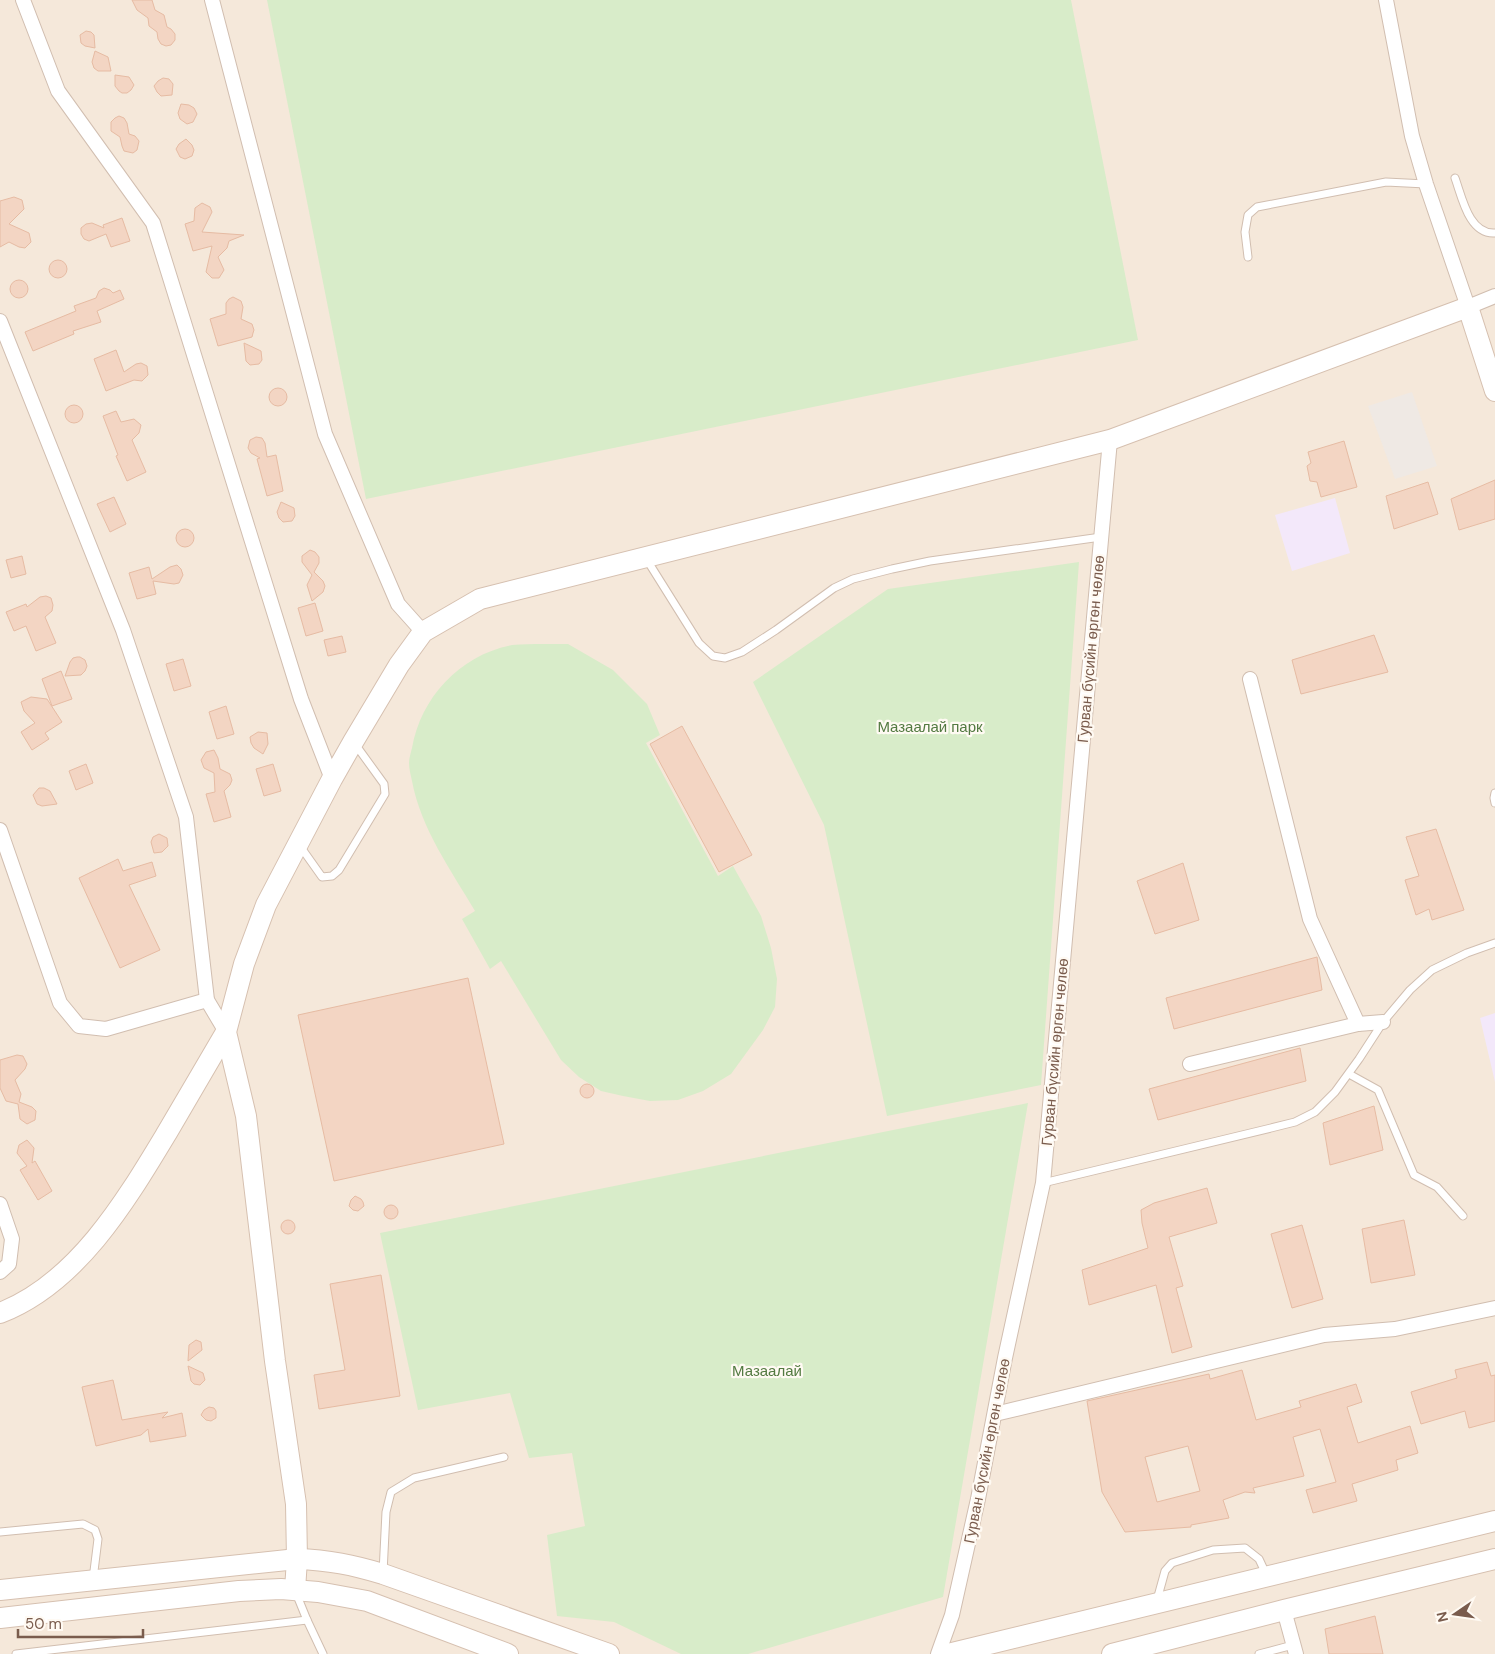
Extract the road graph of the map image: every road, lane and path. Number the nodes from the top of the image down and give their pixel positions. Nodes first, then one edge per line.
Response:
1 (23, 0) edge
2 (212, 0) edge
3 (1386, 0) edge
4 (1455, 178) dead end
5 (1426, 184) junction
6 (1495, 233) edge
7 (1248, 257) dead end
8 (1495, 296) edge
9 (1468, 307) junction
10 (0, 321) edge
11 (1495, 391) edge
12 (1110, 440) junction
13 (1101, 537) junction
14 (645, 557) junction
15 (423, 632) junction
16 (1250, 679) dead end
17 (353, 742) junction
18 (332, 779) junction
19 (1495, 793) edge
20 (1495, 803) edge
21 (0, 830) edge
22 (298, 843) junction
23 (1495, 943) edge
24 (207, 1000) junction
25 (1383, 1022) junction
26 (1358, 1024) junction
27 (226, 1032) junction
28 (1190, 1064) dead end
29 (1349, 1074) junction
30 (1043, 1183) junction
31 (0, 1204) edge
32 (1463, 1216) dead end
33 (0, 1272) edge
34 (1495, 1308) edge
35 (0, 1313) edge
36 (995, 1414) junction
37 (504, 1457) dead end
38 (1495, 1521) edge
39 (0, 1532) edge
40 (297, 1559) junction
41 (1495, 1559) edge
42 (383, 1574) junction
43 (1267, 1576) junction
44 (93, 1580) junction
45 (0, 1590) edge
46 (295, 1590) junction
47 (1156, 1603) junction
48 (1284, 1610) junction
49 (0, 1618) edge
50 (307, 1620) junction
51 (482, 1649) edge
52 (1295, 1650) edge
53 (16, 1654) edge
54 (323, 1654) edge
55 (508, 1654) edge
56 (609, 1654) edge
57 (938, 1654) edge
58 (948, 1654) edge
59 (1112, 1654) edge
60 (1259, 1654) edge

1 - 18 street
2 - 15 street
3 - 5 street
4 - 6 lane
5 - 7 lane
5 - 9 street
8 - 9 street
9 - 11 street
9 - 12 street
10 - 24 street
12 - 13 street, Гурван бүсийн өргөн чөлөө
12 - 14 street
13 - 14 lane
13 - 30 street, Гурван бүсийн өргөн чөлөө
14 - 15 street
15 - 17 street
16 - 26 street
17 - 18 street
17 - 22 lane
18 - 22 street
19 - 20 lane
21 - 24 street
22 - 27 street
23 - 25 lane
24 - 27 street
25 - 26 street
25 - 29 lane
26 - 28 street
27 - 35 street
27 - 40 street
29 - 30 lane
29 - 32 lane
30 - 36 street, Гурван бүсийн өргөн чөлөө
31 - 33 street
34 - 36 street
36 - 57 street, Гурван бүсийн өргөн чөлөө
37 - 42 lane
38 - 43 street
39 - 44 lane
40 - 42 street
40 - 44 street
40 - 46 street
41 - 48 street
42 - 56 street
43 - 47 street
43 - 47 lane
44 - 45 street
46 - 49 street
46 - 50 lane
46 - 51 street
47 - 58 street
48 - 52 street
48 - 59 street
50 - 53 lane
50 - 54 lane
51 - 55 street
52 - 60 lane

